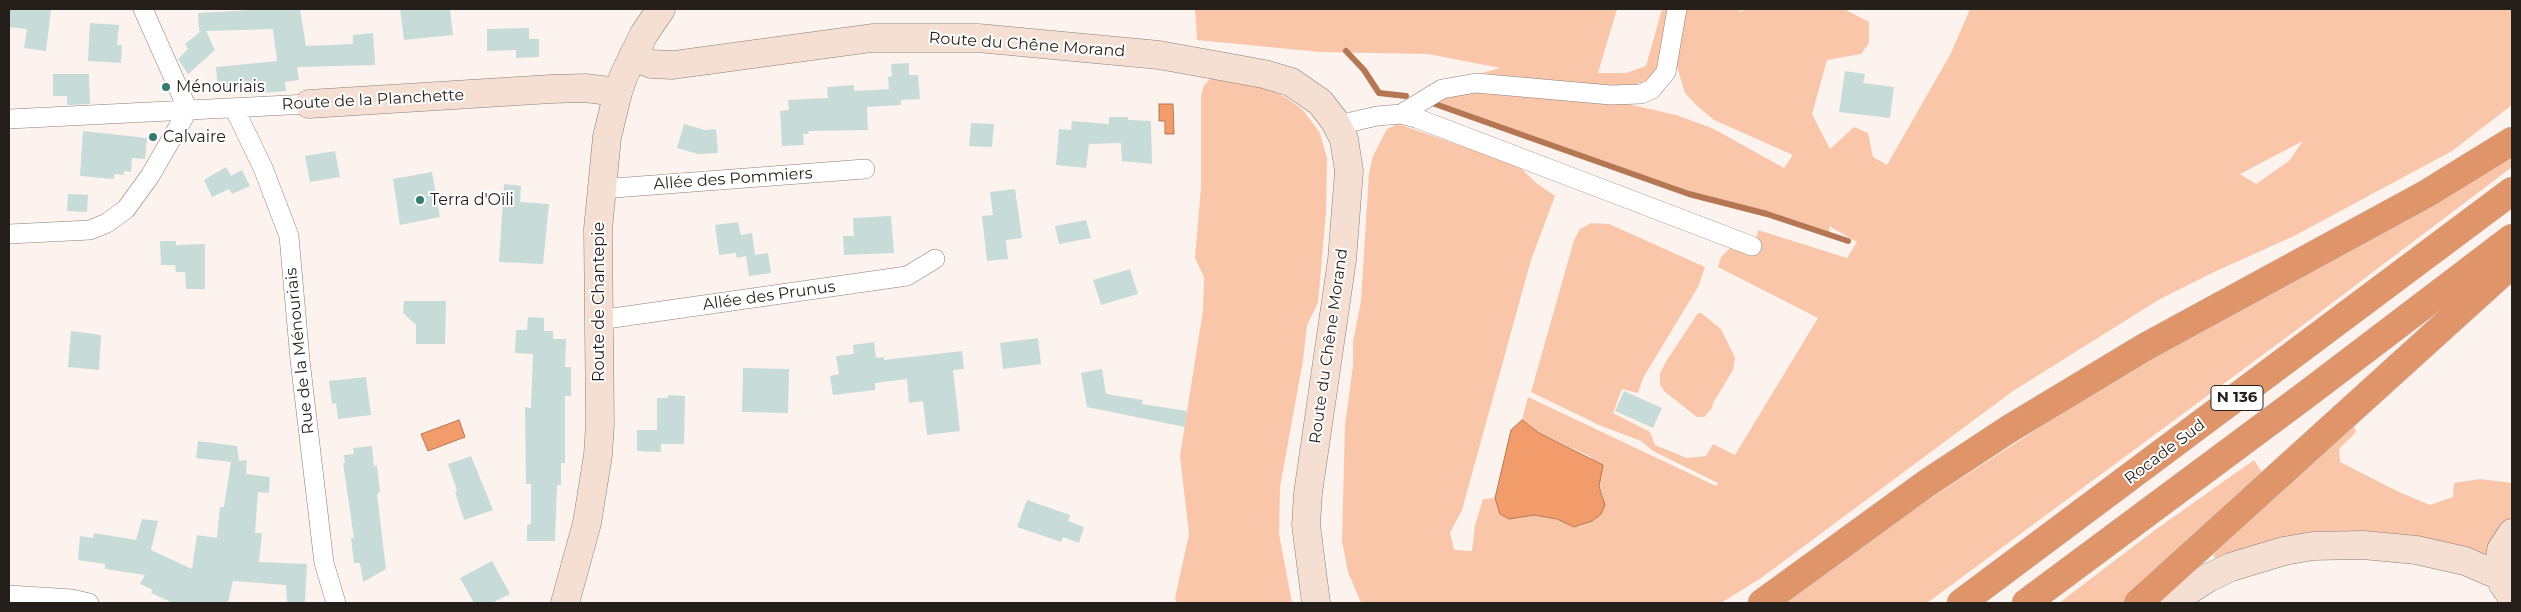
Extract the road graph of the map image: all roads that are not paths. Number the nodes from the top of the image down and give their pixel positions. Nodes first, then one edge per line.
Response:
1 (143, 9) edge
2 (661, 9) edge
3 (1677, 9) edge
4 (633, 56) junction
5 (618, 92) junction
6 (309, 104) joint
7 (234, 108) junction
8 (188, 110) junction
9 (1401, 114) junction
10 (9, 119) edge
11 (1340, 130) junction
12 (2512, 141) edge
13 (865, 169) dead end
14 (601, 189) junction
15 (2512, 191) edge
16 (9, 234) edge
17 (2512, 238) edge
18 (1752, 246) dead end
19 (935, 260) dead end
20 (2512, 264) edge
21 (599, 320) junction
22 (2512, 533) edge
23 (1310, 563) junction
24 (2504, 590) edge
25 (9, 594) edge
26 (89, 603) edge
27 (336, 603) edge
28 (566, 603) edge
29 (1316, 603) edge
30 (1331, 603) edge
31 (1762, 603) edge
32 (1961, 603) edge
33 (2026, 603) edge
34 (2138, 603) edge
35 (2169, 603) edge

1 - 8 street
2 - 4 main road, Route de Chantepie
3 - 9 street
4 - 5 main road, Route de Chantepie
4 - 11 main road, Route du Chêne Morand
5 - 6 main road, Route de la Planchette
5 - 14 main road, Route de Chantepie
6 - 7 street, Route de la Planchette
7 - 8 street, Route de la Planchette
7 - 27 street, Rue de la Ménouriais
8 - 10 street, Route de la Planchette
8 - 16 street
9 - 11 street
9 - 18 street
11 - 23 main road, Route du Chêne Morand
12 - 31 highway
13 - 14 street, Allée des Pommiers
14 - 21 main road, Route de Chantepie
15 - 32 highway, Rocade Sud / N 136
17 - 33 highway, N 136
19 - 21 street, Allée des Prunus
20 - 34 highway
21 - 28 main road, Route de Chantepie
22 - 24 main road
23 - 29 main road, Route du Chêne Morand
23 - 30 main road, Route du Chêne Morand
24 - 35 main road
25 - 26 street

